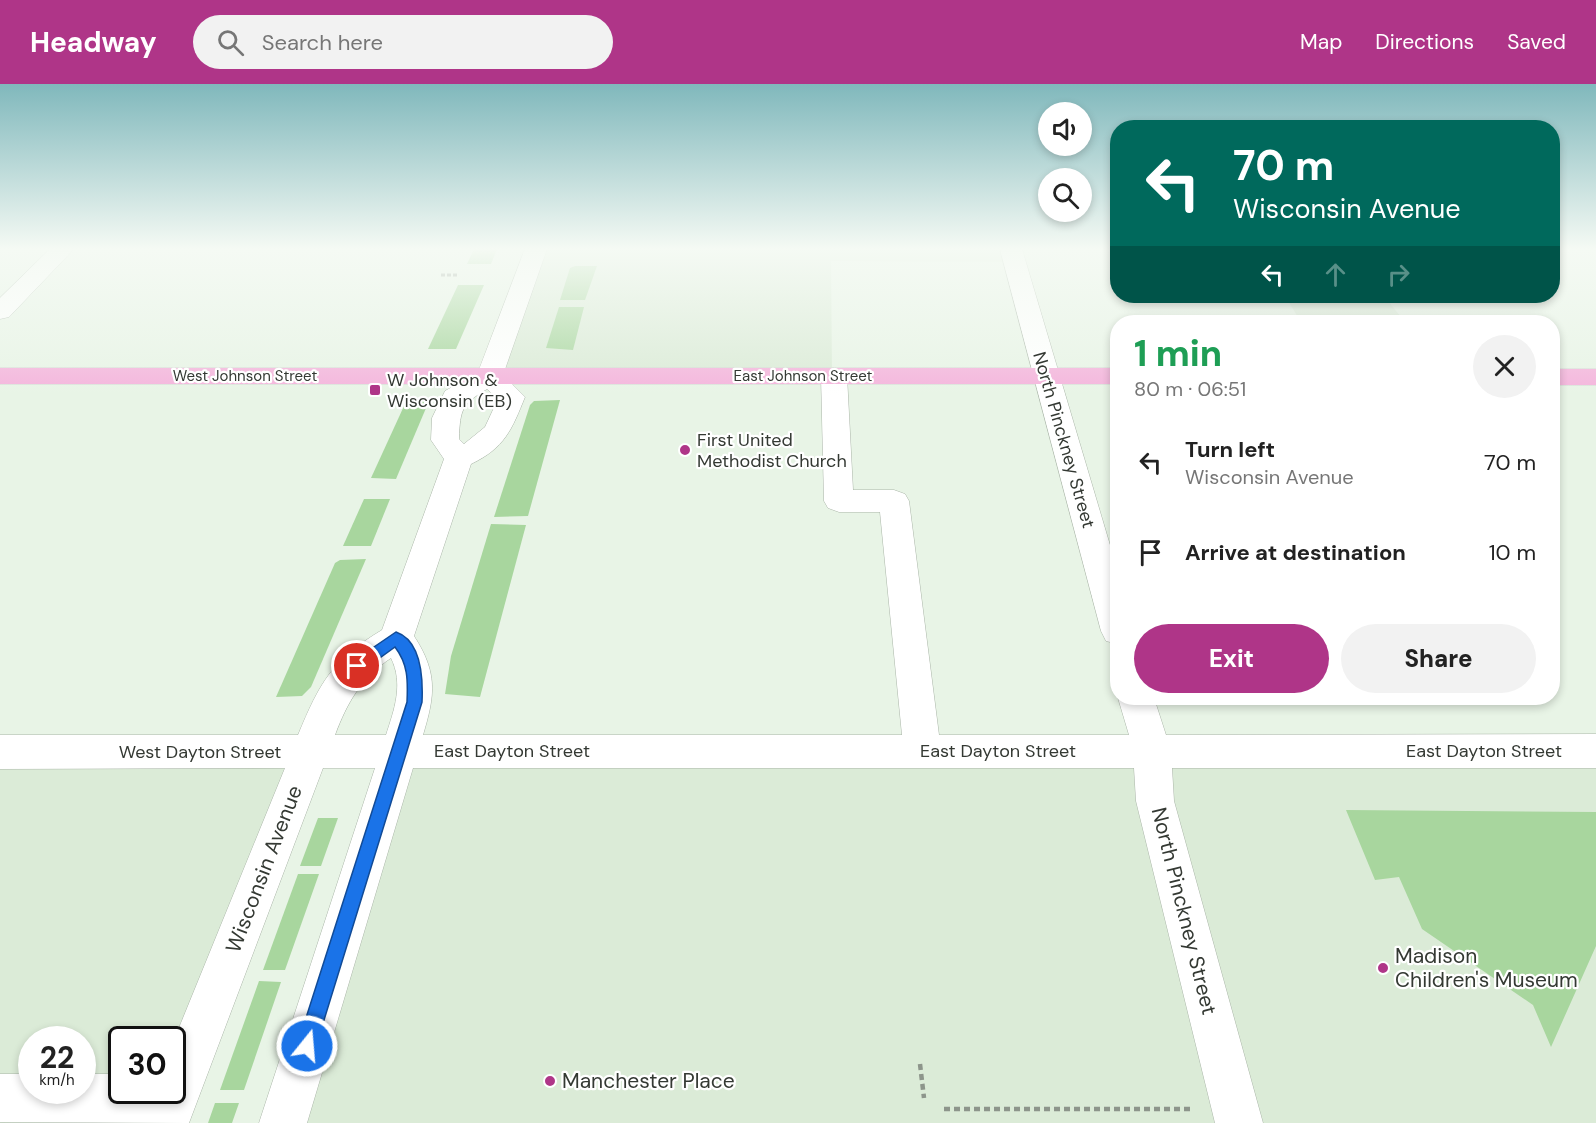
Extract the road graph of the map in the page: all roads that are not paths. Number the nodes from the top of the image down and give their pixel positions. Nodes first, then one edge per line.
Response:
1 (15, 297) edge
2 (518, 297) edge
3 (1024, 297) edge
4 (0, 312) edge
5 (0, 376) edge
6 (834, 376) junction
7 (1046, 376) junction
8 (1110, 376) edge
9 (489, 377) junction
10 (1560, 377) edge
11 (1596, 377) edge
12 (459, 458) junction
13 (1110, 603) edge
14 (396, 638) junction
15 (1138, 705) edge
16 (400, 750) junction
17 (922, 751) junction
18 (1152, 751) junction
19 (1596, 751) edge
20 (0, 752) edge
21 (310, 753) junction
22 (0, 1098) edge
23 (170, 1111) edge
24 (283, 1123) edge
25 (1239, 1123) edge

1 - 4 street
2 - 9 street
3 - 7 street, North Pinckney Street
5 - 9 main road, West Johnson Street
6 - 7 main road, East Johnson Street
6 - 9 main road, East Johnson Street
6 - 17 street
7 - 8 main road, East Johnson Street
7 - 13 street, North Pinckney Street
9 - 12 street
9 - 12 street
10 - 11 main road
12 - 14 street
14 - 16 street
14 - 21 street, Wisconsin Avenue
15 - 18 street, North Pinckney Street
16 - 17 street, East Dayton Street
16 - 21 street, West Dayton Street
16 - 24 street
17 - 18 street, East Dayton Street
18 - 19 street, East Dayton Street
18 - 25 street, North Pinckney Street
20 - 21 street, West Dayton Street
21 - 23 street, Wisconsin Avenue
22 - 23 street

